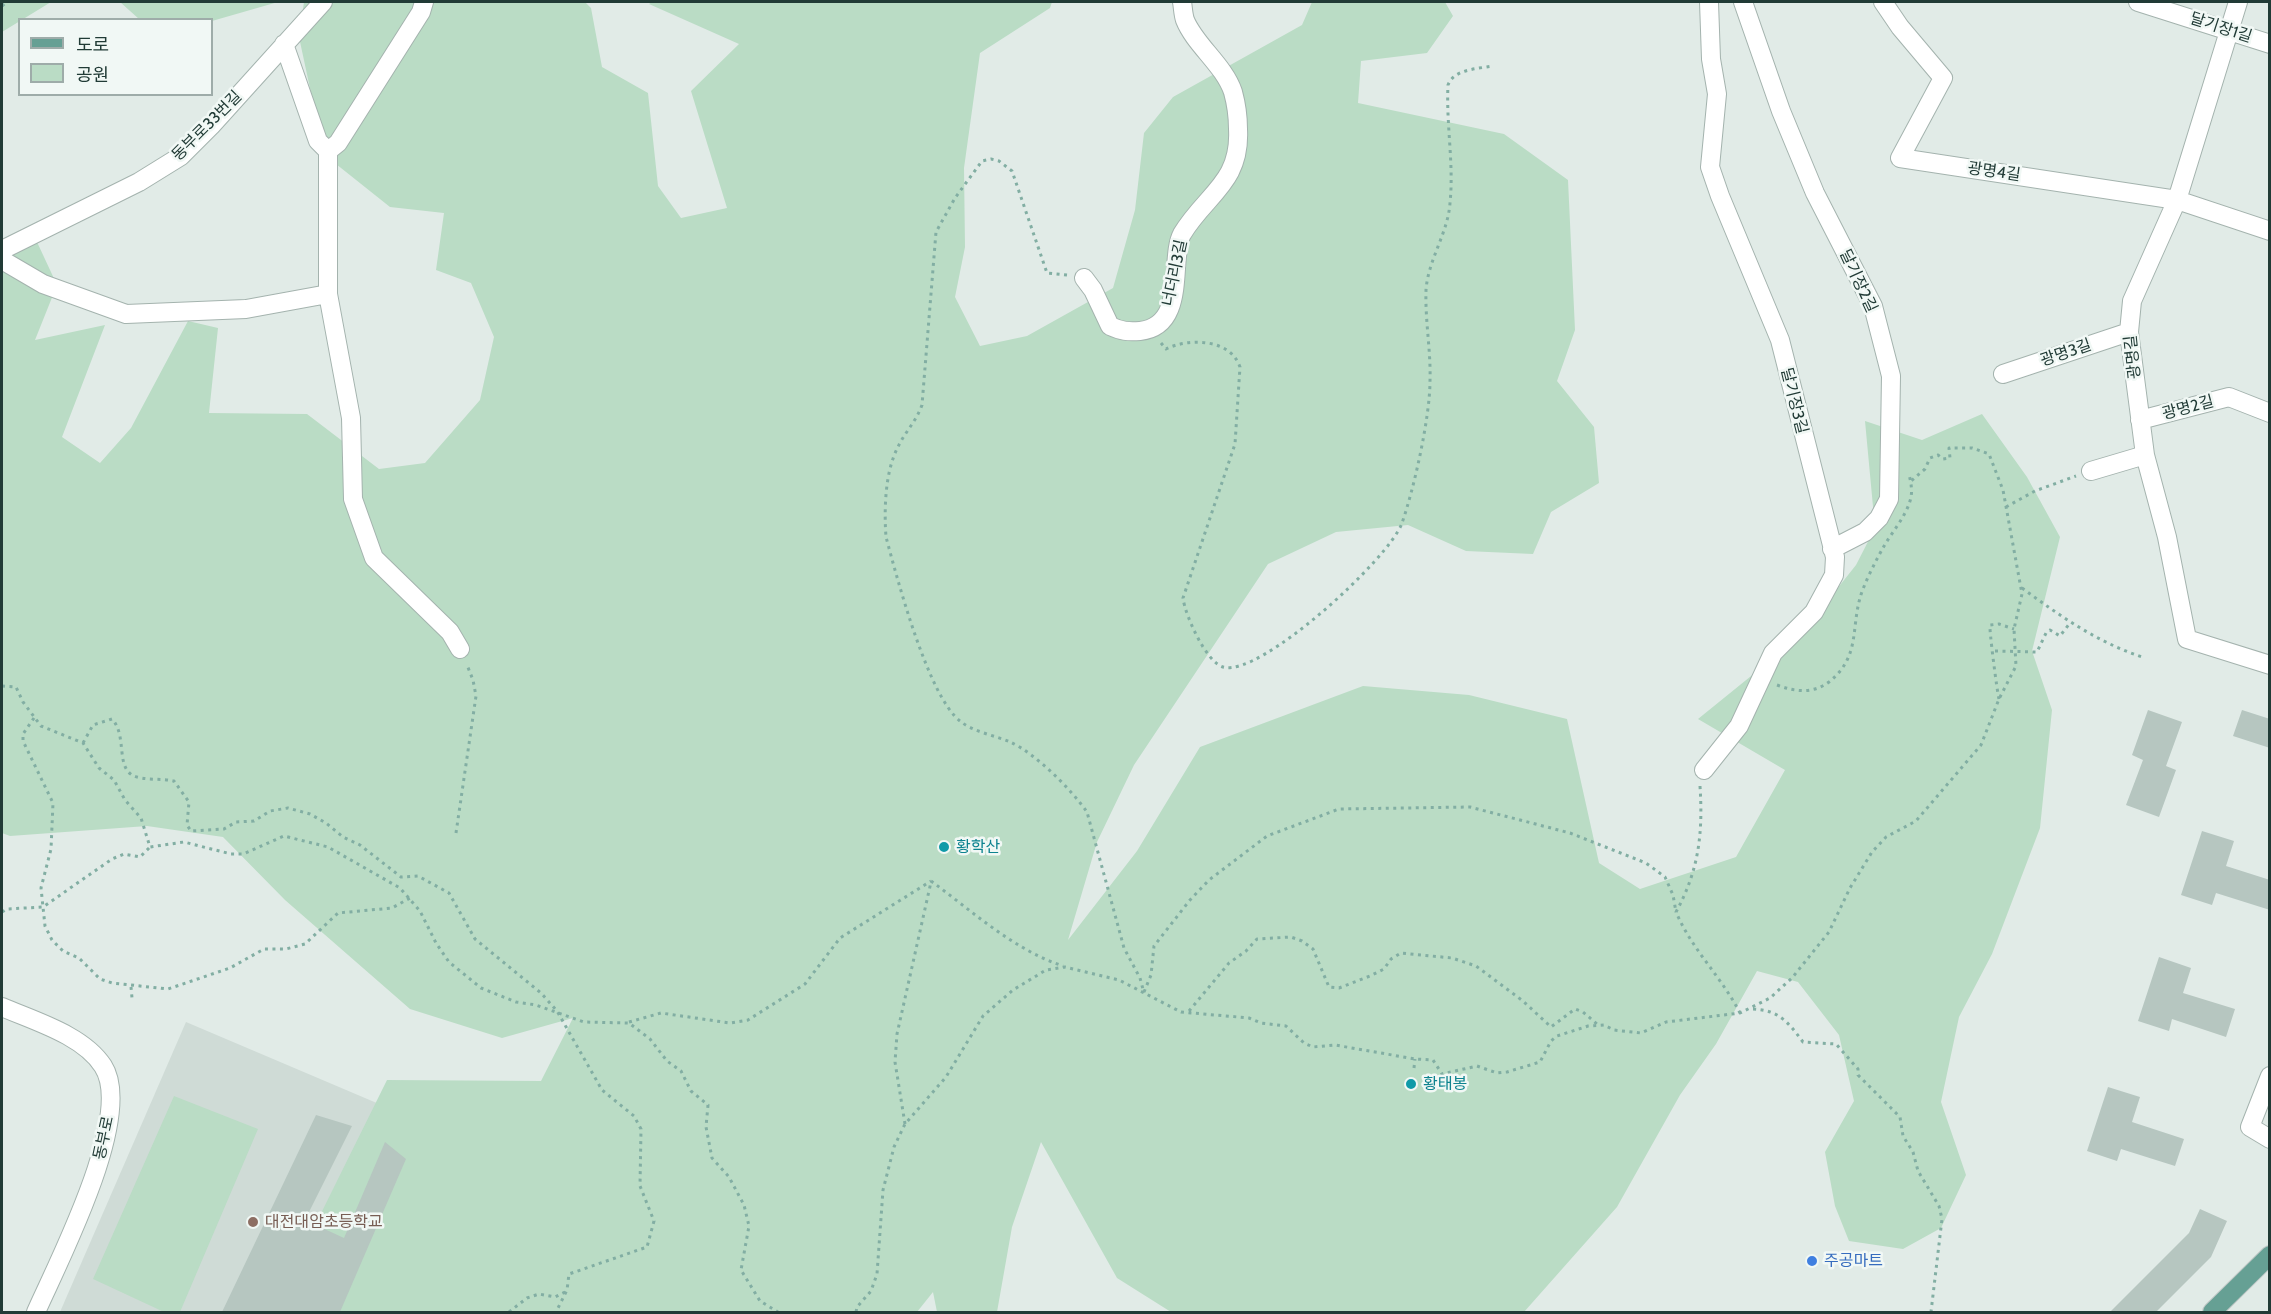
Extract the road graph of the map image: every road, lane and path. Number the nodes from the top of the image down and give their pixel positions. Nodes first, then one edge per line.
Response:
1 (8, 2) edge
2 (323, 2) edge
3 (424, 2) edge
4 (1182, 2) edge
5 (1709, 2) edge
6 (1743, 2) edge
7 (1883, 2) edge
8 (2138, 2) edge
9 (2238, 2) edge
10 (2, 6) edge
11 (2228, 30) junction
12 (284, 44) junction
13 (2270, 44) edge
14 (1492, 66) dead end
15 (328, 151) junction
16 (2177, 200) junction
17 (2270, 231) edge
18 (2, 250) edge
19 (2, 260) edge
20 (1084, 278) joint
21 (328, 294) junction
22 (1150, 330) junction
23 (2129, 332) junction
24 (2003, 374) dead end
25 (2270, 413) edge
26 (2140, 420) junction
27 (2145, 454) junction
28 (1907, 470) dead end
29 (2091, 471) joint
30 (1911, 481) junction
31 (2006, 507) junction
32 (1832, 549) junction
33 (2022, 588) junction
34 (2070, 623) junction
35 (2014, 629) junction
36 (460, 649) joint
37 (1994, 651) junction
38 (2017, 651) junction
39 (2142, 657) dead end
40 (2270, 665) edge
41 (1761, 680) junction
42 (2, 686) edge
43 (1999, 699) junction
44 (34, 718) junction
45 (83, 743) junction
46 (1704, 770) joint
47 (456, 833) dead end
48 (150, 847) junction
49 (932, 881) junction
50 (410, 898) junction
51 (43, 907) junction
52 (2, 912) edge
53 (1676, 912) junction
54 (1065, 967) junction
55 (132, 987) junction
56 (1144, 993) junction
57 (132, 998) dead end
58 (2, 1007) edge
59 (1751, 1009) junction
60 (557, 1011) junction
61 (1188, 1012) junction
62 (1740, 1012) junction
63 (629, 1023) junction
64 (1598, 1024) junction
65 (1415, 1059) junction
66 (1414, 1068) dead end
67 (2270, 1076) edge
68 (905, 1124) junction
69 (2270, 1139) edge
70 (2270, 1256) edge
71 (567, 1290) junction
72 (40, 1311) edge
73 (509, 1312) edge
74 (556, 1312) edge
75 (778, 1312) edge
76 (856, 1312) edge
77 (1931, 1312) edge
78 (2212, 1312) edge

1 - 10 path
2 - 12 street, 동부로33번길
3 - 15 street
4 - 22 street, 너더리3길
5 - 32 street, 달기장3길
6 - 32 street, 달기장2길
7 - 16 street, 광명4길
8 - 11 street, 달기장1길
9 - 11 street, 광명길
11 - 13 street, 달기장1길
11 - 16 street, 광명길
12 - 15 street
12 - 18 street, 동부로33번길
14 - 22 path
15 - 21 street
16 - 17 street, 광명4길
16 - 23 street, 광명길
19 - 21 street
20 - 22 street
20 - 56 path
21 - 36 street
23 - 24 street, 광명3길
23 - 26 street, 광명길
25 - 26 street, 광명2길
26 - 27 street, 광명길
27 - 29 street
27 - 40 street, 광명길
28 - 30 path
29 - 31 path
30 - 31 path
30 - 41 path
31 - 33 path
32 - 41 street, 달기장3길
33 - 34 path
33 - 35 path
34 - 38 path
34 - 39 path
35 - 37 path
35 - 38 path
36 - 47 path
37 - 38 path
37 - 43 path
38 - 43 path
41 - 46 street, 달기장3길
42 - 44 path
43 - 59 path
44 - 45 path
44 - 51 path
45 - 48 path
45 - 60 path
46 - 53 path
48 - 50 path
48 - 51 path
49 - 54 path
49 - 63 path
49 - 68 path
50 - 55 path
50 - 60 path
51 - 52 path
51 - 55 path
53 - 56 path
53 - 62 path
54 - 56 path
54 - 68 path
55 - 57 path
56 - 61 path
58 - 72 street, 동부로
59 - 62 path
59 - 77 path
60 - 63 path
60 - 71 path
61 - 64 path
61 - 65 path
62 - 64 path
63 - 75 path
64 - 65 path
65 - 66 path
67 - 69 street
68 - 76 path
70 - 78 main road
71 - 73 path
71 - 74 path

